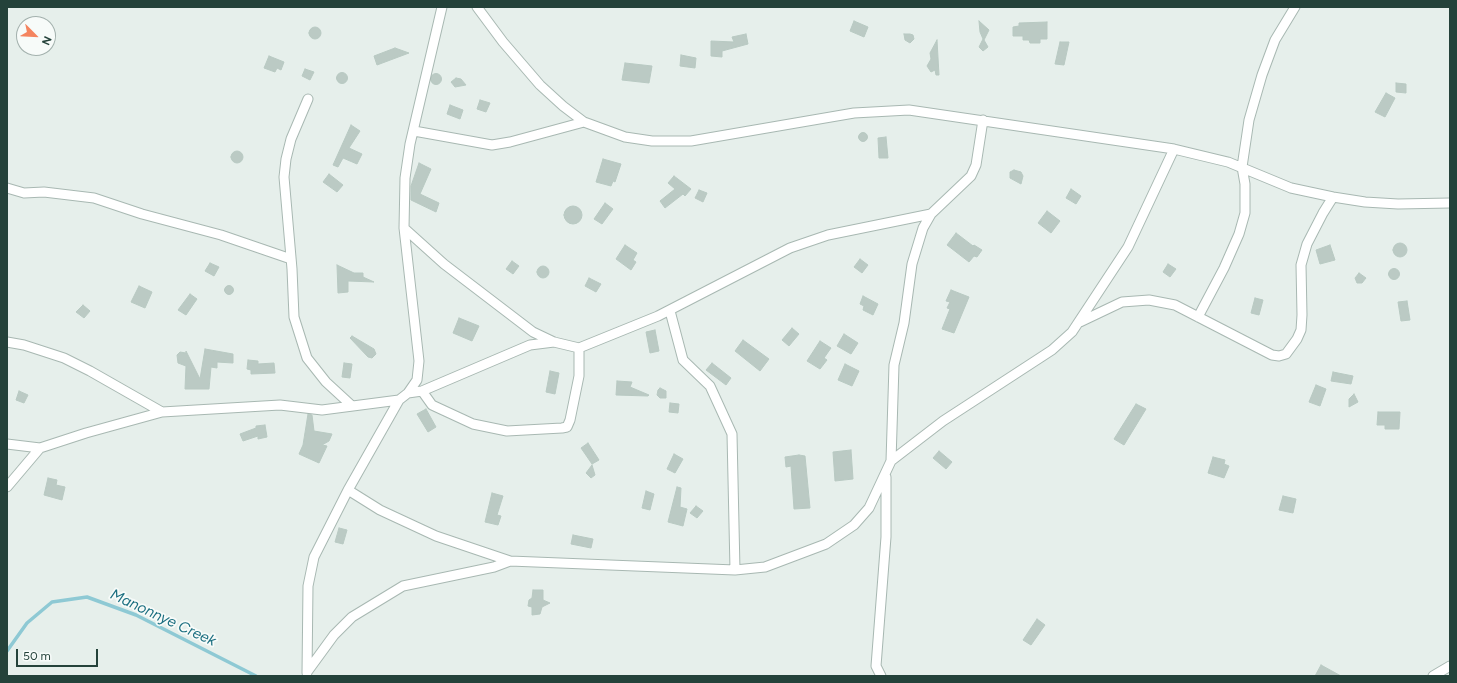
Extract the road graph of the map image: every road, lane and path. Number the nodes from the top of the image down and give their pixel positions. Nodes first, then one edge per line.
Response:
1 (442, 7) edge
2 (477, 7) edge
3 (1295, 7) edge
4 (308, 99) dead end
5 (983, 120) junction
6 (584, 122) junction
7 (414, 130) junction
8 (1174, 149) junction
9 (1242, 167) junction
10 (7, 188) edge
11 (1333, 197) junction
12 (1450, 203) edge
13 (931, 214) junction
14 (404, 228) junction
15 (291, 259) junction
16 (670, 311) junction
17 (1198, 317) junction
18 (1079, 322) junction
19 (7, 342) edge
20 (554, 342) junction
21 (579, 348) junction
22 (422, 391) junction
23 (408, 393) junction
24 (399, 400) junction
25 (351, 405) junction
26 (162, 412) junction
27 (7, 444) edge
28 (40, 448) junction
29 (891, 461) junction
30 (886, 473) junction
31 (7, 487) edge
32 (348, 490) junction
33 (510, 561) junction
34 (735, 570) junction
35 (1450, 666) edge
36 (307, 674) edge
37 (881, 676) edge
38 (1433, 676) edge

1 - 7 street
2 - 6 street
3 - 9 street
4 - 15 street
5 - 6 street
5 - 8 street
5 - 13 street
6 - 7 street
7 - 14 street
8 - 9 street
8 - 18 street
9 - 11 street
9 - 17 street
10 - 15 street
11 - 12 street
11 - 17 street
13 - 16 street
13 - 29 street
14 - 20 street
14 - 23 street
15 - 25 street
16 - 21 street
16 - 34 street
17 - 18 street
18 - 29 street
19 - 26 street
20 - 21 street
20 - 22 street
21 - 22 street
22 - 23 street
23 - 24 street
24 - 25 street
24 - 32 street
25 - 26 street
26 - 28 street
27 - 28 street
28 - 31 street
29 - 30 street
30 - 34 street
30 - 37 street
32 - 33 street
32 - 36 street
33 - 34 street
33 - 36 street
35 - 38 street

